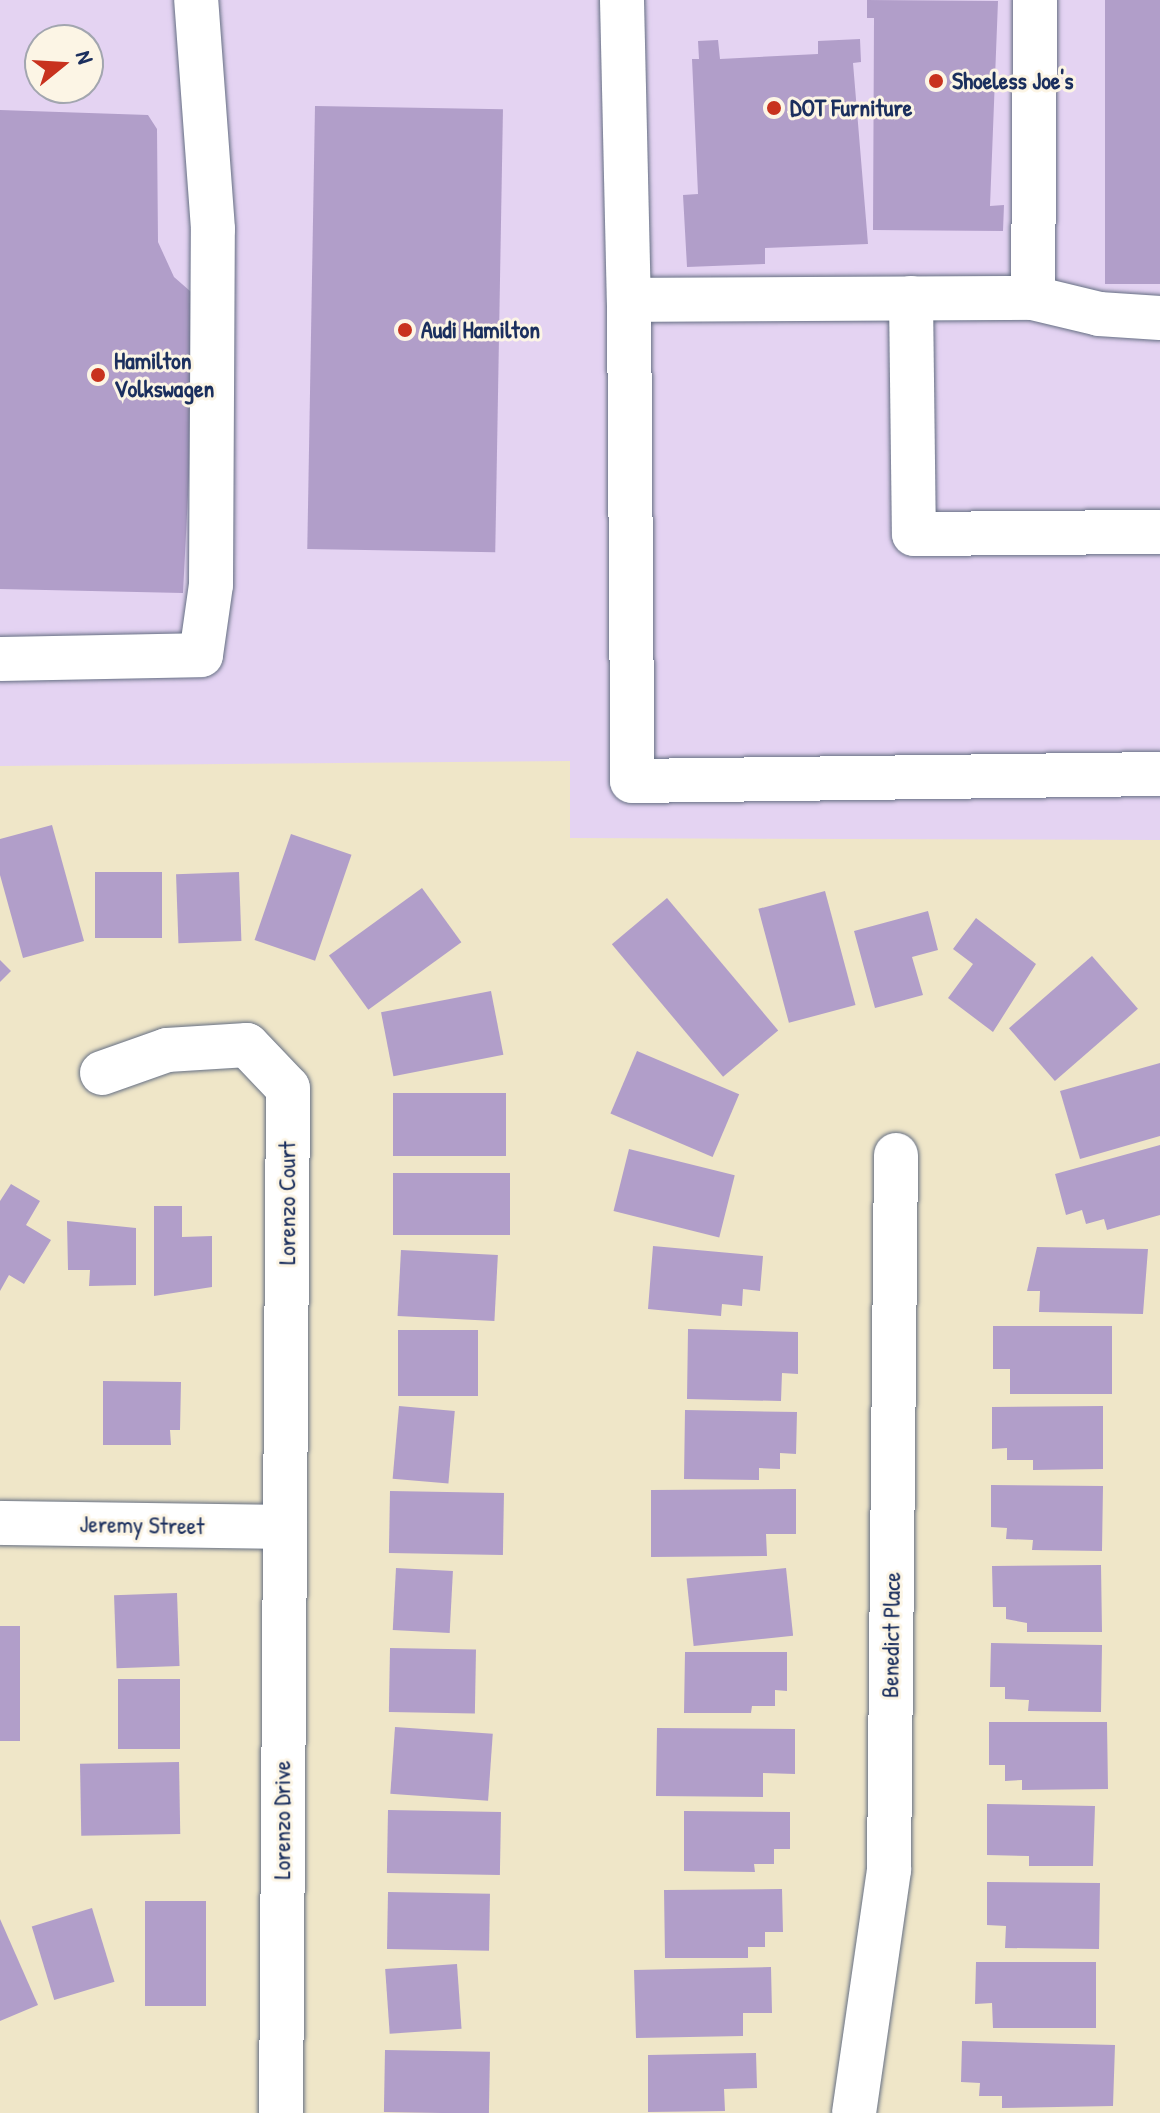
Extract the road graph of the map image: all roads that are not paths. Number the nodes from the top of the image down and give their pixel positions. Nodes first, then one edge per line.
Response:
1 (196, 0) edge
2 (622, 0) edge
3 (1035, 0) edge
4 (911, 298) junction
5 (1033, 298) junction
6 (629, 300) junction
7 (1160, 318) edge
8 (1160, 532) edge
9 (0, 659) edge
10 (1160, 774) edge
11 (102, 1073) dead end
12 (896, 1155) dead end
13 (0, 1523) edge
14 (285, 1527) junction
15 (281, 2113) edge
16 (854, 2113) edge

1 - 9 street
2 - 6 street
3 - 5 street
4 - 5 street
4 - 6 street
4 - 8 street
5 - 7 street
6 - 10 street
11 - 14 street, Lorenzo Court
12 - 16 street, Benedict Place
13 - 14 street, Jeremy Street
14 - 15 street, Lorenzo Drive

